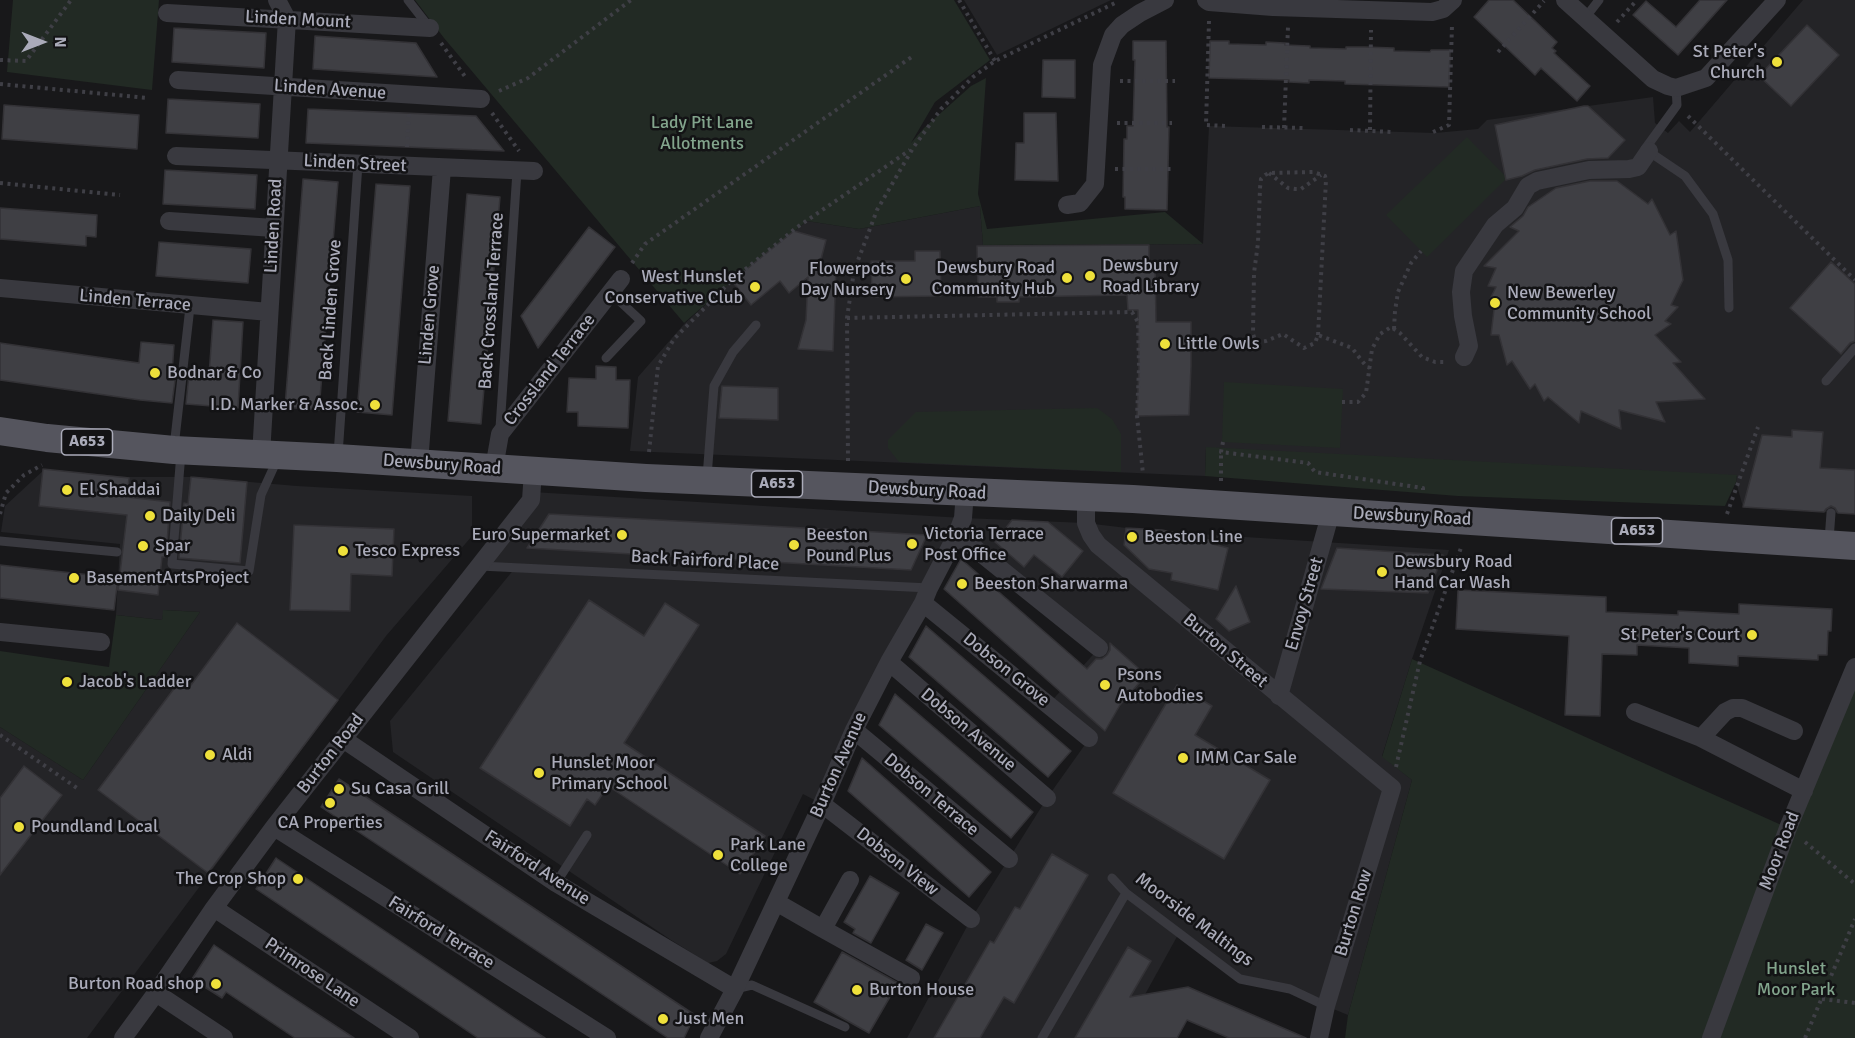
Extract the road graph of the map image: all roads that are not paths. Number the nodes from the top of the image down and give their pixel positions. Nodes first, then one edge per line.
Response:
1 (277, 0) edge
2 (408, 0) edge
3 (1165, 0) edge
4 (1566, 0) edge
5 (1599, 0) edge
6 (1208, 1) edge
7 (1776, 1) edge
8 (1448, 5) edge
9 (167, 6) edge
10 (1585, 18) junction
11 (287, 19) junction
12 (430, 28) joint
13 (178, 80) dead end
14 (283, 87) junction
15 (1677, 96) junction
16 (482, 99) road end
17 (1649, 152) junction
18 (176, 156) dead end
19 (279, 160) junction
20 (358, 164) junction
21 (442, 168) junction
22 (525, 171) joint
23 (1066, 205) dead end
24 (169, 220) dead end
25 (274, 228) junction
26 (616, 286) joint
27 (0, 288) edge
28 (190, 307) junction
29 (1729, 308) dead end
30 (269, 312) junction
31 (756, 326) dead end
32 (1855, 348) edge
33 (1464, 357) road end
34 (606, 358) dead end
35 (1826, 381) dead end
36 (0, 431) edge
37 (500, 434) junction
38 (178, 451) junction
39 (270, 455) junction
40 (337, 458) junction
41 (419, 463) junction
42 (494, 468) junction
43 (533, 471) junction
44 (706, 481) junction
45 (965, 492) junction
46 (1086, 498) junction
47 (1331, 512) junction
48 (1832, 513) dead end
49 (957, 534) junction
50 (0, 541) edge
51 (1842, 545) edge
52 (117, 552) dead end
53 (480, 566) junction
54 (926, 596) junction
55 (0, 632) edge
56 (101, 642) dead end
57 (1099, 648) dead end
58 (889, 662) junction
59 (1855, 669) edge
60 (1279, 696) junction
61 (1635, 712) dead end
62 (854, 730) junction
63 (1794, 731) dead end
64 (1089, 738) dead end
65 (1701, 738) junction
66 (343, 739) junction
67 (1392, 789) joint
68 (1804, 791) junction
69 (1047, 798) dead end
70 (822, 804) junction
71 (274, 827) junction
72 (587, 836) dead end
73 (1009, 859) dead end
74 (1112, 878) dead end
75 (850, 880) dead end
76 (556, 883) junction
77 (1126, 893) junction
78 (776, 902) junction
79 (214, 908) junction
80 (971, 919) dead end
81 (823, 928) junction
82 (911, 978) dead end
83 (735, 989) junction
84 (156, 993) junction
85 (1326, 1006) junction
86 (845, 1027) dead end
87 (123, 1038) edge
88 (224, 1038) edge
89 (410, 1038) edge
90 (607, 1038) edge
91 (709, 1038) edge
92 (1042, 1038) edge
93 (1319, 1038) edge
94 (1711, 1038) edge

1 - 11 street
2 - 12 lane
3 - 23 street
4 - 10 street
5 - 10 lane
6 - 8 street
7 - 15 street
9 - 11 street, Linden Mount
10 - 15 street
11 - 12 street, Linden Mount
11 - 14 street, Linden Road
13 - 14 street, Linden Avenue
14 - 16 street, Linden Avenue
14 - 19 street, Linden Road
15 - 17 lane
17 - 29 lane
17 - 33 street
18 - 19 street, Linden Street
19 - 20 street, Linden Street
19 - 25 street, Linden Road
20 - 21 street, Linden Street
20 - 40 lane, Back Linden Grove
21 - 22 street, Linden Street
21 - 41 street, Linden Grove
22 - 37 lane, Back Crossland Terrace
24 - 25 street
25 - 30 street, Linden Road
26 - 34 lane
26 - 37 street, Crossland Terrace
27 - 28 street, Linden Terrace
28 - 30 street, Linden Terrace
28 - 38 lane
30 - 39 street, Linden Road
31 - 44 lane
32 - 35 lane
36 - 38 main road, Dewsbury Road / A653
37 - 42 street, Crossland Terrace
38 - 39 main road, Dewsbury Road / A653
38 - 39 lane
39 - 40 main road, Dewsbury Road / A653
40 - 41 main road, Dewsbury Road / A653
41 - 42 main road, Dewsbury Road / A653
42 - 43 main road, Dewsbury Road / A653
43 - 44 main road, Dewsbury Road / A653
43 - 53 street, Burton Road
44 - 45 main road, Dewsbury Road / A653
45 - 46 main road, Dewsbury Road / A653
45 - 49 street, Burton Avenue
46 - 47 main road, Dewsbury Road / A653
46 - 60 street, Burton Street
47 - 51 main road, Dewsbury Road / A653
47 - 60 street, Envoy Street
48 - 51 lane
49 - 54 street, Burton Avenue
49 - 57 street
50 - 52 lane
53 - 54 lane, Back Fairford Place
53 - 66 street, Burton Road
54 - 58 street, Burton Avenue
54 - 64 street, Dobson Grove
55 - 56 street
58 - 62 street, Burton Avenue
58 - 69 street, Dobson Avenue
59 - 68 street, Moor Road
60 - 67 street, Burton Street
61 - 65 street
62 - 70 street, Burton Avenue
62 - 73 street, Dobson Terrace
63 - 65 street
65 - 68 street
66 - 71 street, Burton Road
66 - 76 street, Fairford Avenue
67 - 85 street, Burton Row
68 - 94 street, Moor Road
70 - 78 street, Burton Avenue
70 - 80 street, Dobson View
71 - 79 street, Burton Road
71 - 90 street, Fairford Terrace
72 - 76 lane
74 - 77 lane, Moorside Maltings
75 - 81 street
76 - 83 street, Fairford Avenue
77 - 85 lane, Moorside Maltings
77 - 92 lane
78 - 81 street
78 - 83 street, Burton Avenue
79 - 84 street, Burton Road
79 - 89 street, Primrose Lane
81 - 82 street
83 - 86 lane
83 - 91 street, Burton Avenue
84 - 87 street, Burton Road
84 - 88 street
85 - 93 street, Burton Row

